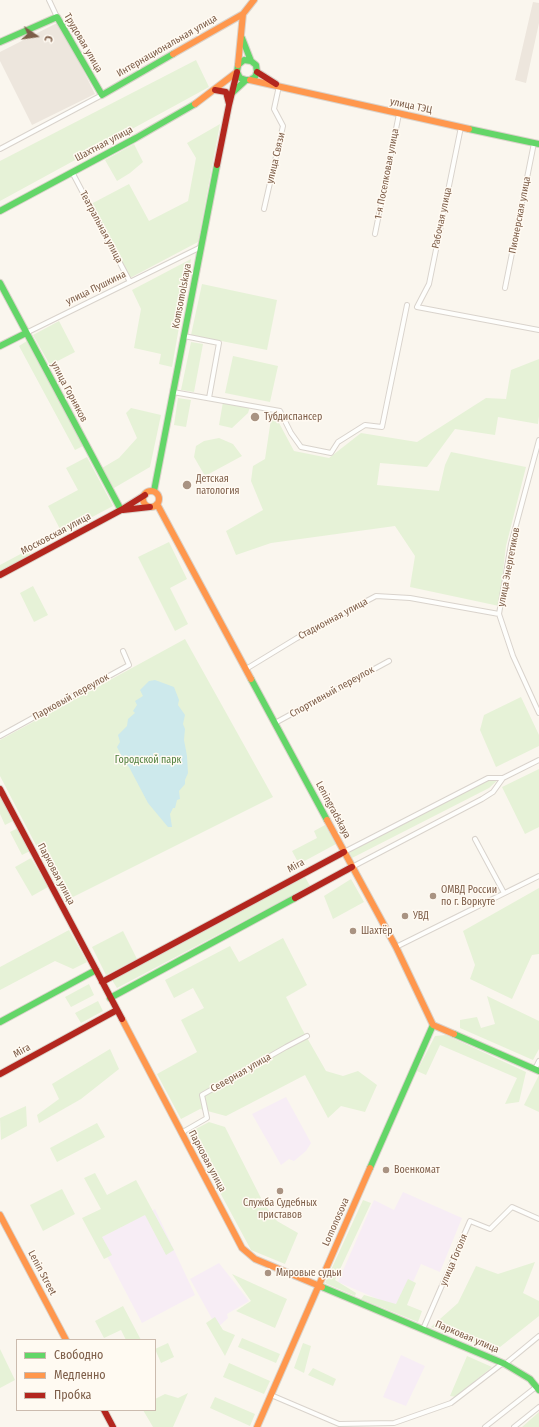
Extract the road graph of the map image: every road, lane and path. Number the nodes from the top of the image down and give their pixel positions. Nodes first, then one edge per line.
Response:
1 (49, 0) edge
2 (254, 0) edge
3 (243, 14) junction
4 (57, 17) junction
5 (241, 36) junction
6 (0, 42) edge
7 (251, 61) junction
8 (238, 65) junction
9 (237, 72) junction
10 (257, 72) junction
11 (248, 80) junction
12 (279, 86) junction
13 (215, 90) junction
14 (232, 93) junction
15 (102, 95) junction
16 (229, 105) junction
17 (399, 114) junction
18 (461, 127) junction
19 (537, 143) edge
20 (0, 149) edge
21 (72, 172) junction
22 (264, 209) dead end
23 (0, 211) edge
24 (375, 234) dead end
25 (201, 247) junction
26 (130, 282) junction
27 (0, 284) edge
28 (505, 288) dead end
29 (406, 306) dead end
30 (539, 330) edge
31 (26, 333) junction
32 (184, 336) junction
33 (0, 346) edge
34 (173, 392) junction
35 (209, 398) junction
36 (539, 440) edge
37 (154, 491) junction
38 (145, 495) junction
39 (157, 504) junction
40 (150, 507) junction
41 (121, 510) junction
42 (0, 575) edge
43 (499, 614) junction
44 (123, 651) dead end
45 (389, 661) dead end
46 (246, 669) junction
47 (539, 713) edge
48 (275, 723) junction
49 (0, 736) edge
50 (539, 760) edge
51 (503, 778) junction
52 (0, 789) edge
53 (475, 839) dead end
54 (344, 852) junction
55 (352, 866) junction
56 (539, 876) edge
57 (504, 893) junction
58 (396, 947) junction
59 (96, 970) junction
60 (102, 982) junction
61 (110, 998) junction
62 (117, 1010) junction
63 (0, 1022) edge
64 (434, 1025) junction
65 (307, 1036) dead end
66 (539, 1062) edge
67 (537, 1070) edge
68 (0, 1074) edge
69 (180, 1132) junction
70 (0, 1215) edge
71 (539, 1219) edge
72 (319, 1286) junction
73 (423, 1329) junction
74 (539, 1336) edge
75 (65, 1339) edge
76 (504, 1363) junction
77 (538, 1388) edge
78 (271, 1395) junction
79 (539, 1407) edge
80 (105, 1411) edge
81 (113, 1427) edge
82 (257, 1427) edge
83 (485, 1427) edge
84 (514, 1427) edge

1 - 4 street, Трудовая улица
2 - 3 main road
3 - 5 main road
3 - 15 main road, Интернациональная улица
4 - 6 main road
4 - 15 main road, Трудовая улица
5 - 7 main road
5 - 8 main road
7 - 8 main road
7 - 10 main road
8 - 9 main road
9 - 11 main road
9 - 13 main road, Шахтная улица
9 - 14 main road, Komsomolskaya
10 - 11 main road
10 - 12 main road
11 - 12 main road, улица ТЭЦ
11 - 14 main road
12 - 17 main road, улица ТЭЦ
12 - 22 street, улица Связи
13 - 16 main road
13 - 21 main road, Шахтная улица
14 - 16 main road, Komsomolskaya
15 - 20 street
16 - 25 main road, Komsomolskaya
17 - 18 main road, улица ТЭЦ
17 - 24 street, 1-я Поселковая улица
18 - 19 main road, улица ТЭЦ
18 - 30 street, Рабочая улица
19 - 28 street, Пионерская улица
21 - 23 main road, Шахтная улица
21 - 26 street, Театральная улица
25 - 26 street, улица Пушкина
25 - 32 main road, Komsomolskaya
26 - 31 street, улица Пушкина
27 - 31 main road, улица Горняков
29 - 35 street
31 - 33 main road, улица Пушкина
31 - 41 main road, улица Горняков
32 - 34 main road, Komsomolskaya
32 - 35 street
34 - 35 street
34 - 37 main road, Komsomolskaya
36 - 43 street, улица Энергетиков
37 - 38 main road
37 - 39 main road
38 - 40 main road
38 - 41 main road, Московская улица
39 - 40 main road
39 - 46 main road, Leningradskaya
40 - 41 main road, Московская улица
41 - 42 main road, Московская улица
43 - 46 street, Стадионная улица
43 - 47 street, улица Энергетиков
44 - 49 street, Парковый переулок
45 - 48 street, Спортивный переулок
46 - 48 main road, Leningradskaya
48 - 54 main road, Leningradskaya
50 - 51 street, Mira
51 - 54 street, Mira
51 - 55 street, Mira
52 - 59 main road, Парковая улица
53 - 57 street
54 - 55 main road, Leningradskaya
54 - 60 main road, Mira
55 - 58 main road, Leningradskaya
55 - 61 main road, Mira
56 - 57 street
57 - 58 street
58 - 64 main road, Leningradskaya
59 - 60 main road, Парковая улица
59 - 63 main road
60 - 61 main road, Парковая улица
61 - 62 main road, Парковая улица
62 - 68 main road, Mira
62 - 69 main road, Парковая улица
64 - 67 main road
64 - 72 main road, Lomonosova
65 - 69 street, Северная улица
66 - 67 street
69 - 72 main road, Парковая улица
70 - 75 main road, Lenin Street
71 - 73 street, улица Гоголя
72 - 73 main road, Парковая улица
72 - 78 main road, Lomonosova
73 - 76 main road, Парковая улица
74 - 76 street
76 - 77 main road, Парковая улица
76 - 78 street
77 - 83 street
78 - 82 main road, Lomonosova
79 - 84 street
80 - 81 main road

